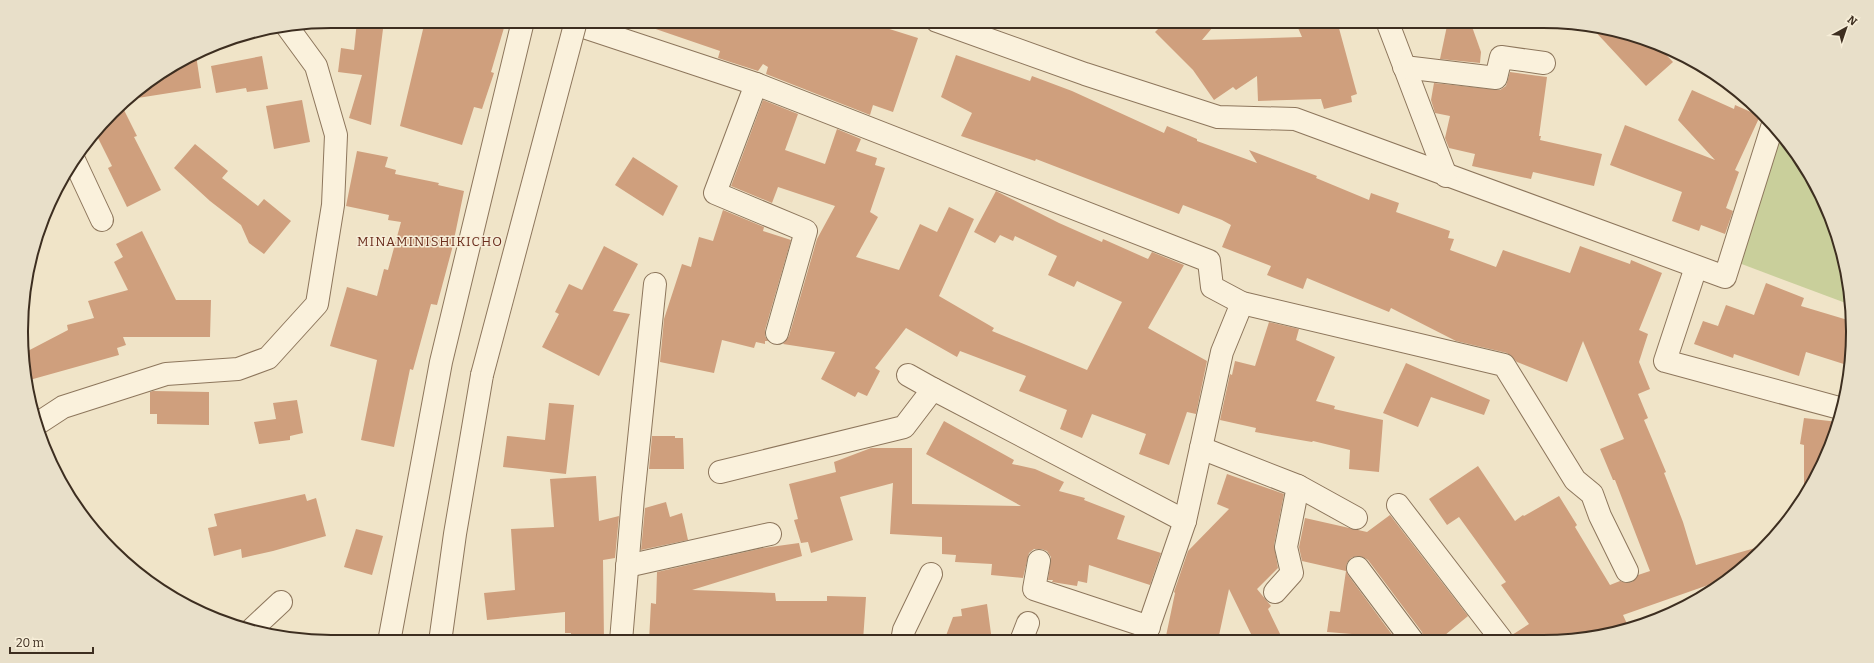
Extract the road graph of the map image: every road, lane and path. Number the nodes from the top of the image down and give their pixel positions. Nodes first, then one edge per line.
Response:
1 (522, 28) edge
2 (576, 28) edge
3 (595, 28) edge
4 (957, 28) edge
5 (1390, 28) edge
6 (290, 31) edge
7 (1544, 63) dead end
8 (1404, 67) junction
9 (756, 84) junction
10 (1770, 130) edge
11 (77, 166) edge
12 (1446, 176) junction
13 (102, 220) dead end
14 (1696, 266) junction
15 (655, 284) dead end
16 (1242, 303) junction
17 (777, 333) dead end
18 (908, 375) dead end
19 (933, 389) junction
20 (1837, 407) edge
21 (41, 421) edge
22 (1201, 448) junction
23 (720, 472) dead end
24 (1298, 486) junction
25 (1398, 505) dead end
26 (1356, 518) dead end
27 (1185, 521) junction
28 (770, 534) dead end
29 (1039, 561) dead end
30 (627, 566) junction
31 (1358, 568) dead end
32 (1626, 571) dead end
33 (931, 574) dead end
34 (1275, 592) dead end
35 (281, 602) dead end
36 (256, 626) edge
37 (1146, 634) edge
38 (390, 635) edge
39 (441, 635) edge
40 (621, 635) edge
41 (903, 635) edge
42 (1408, 635) edge
43 (1497, 635) edge

1 - 38 street
2 - 39 street, bridge
3 - 9 street
4 - 12 street
5 - 8 street
6 - 21 street
7 - 8 street
8 - 12 street
9 - 16 street
9 - 17 street
10 - 14 street
11 - 13 street
12 - 14 street
14 - 20 street
15 - 30 street
16 - 22 street
16 - 32 street
18 - 19 street
19 - 23 street
19 - 27 street
22 - 24 street
22 - 27 street
24 - 26 street
24 - 34 street
25 - 43 street
27 - 37 street
28 - 30 street
29 - 37 street
30 - 40 street
31 - 42 street
33 - 41 street
35 - 36 street

